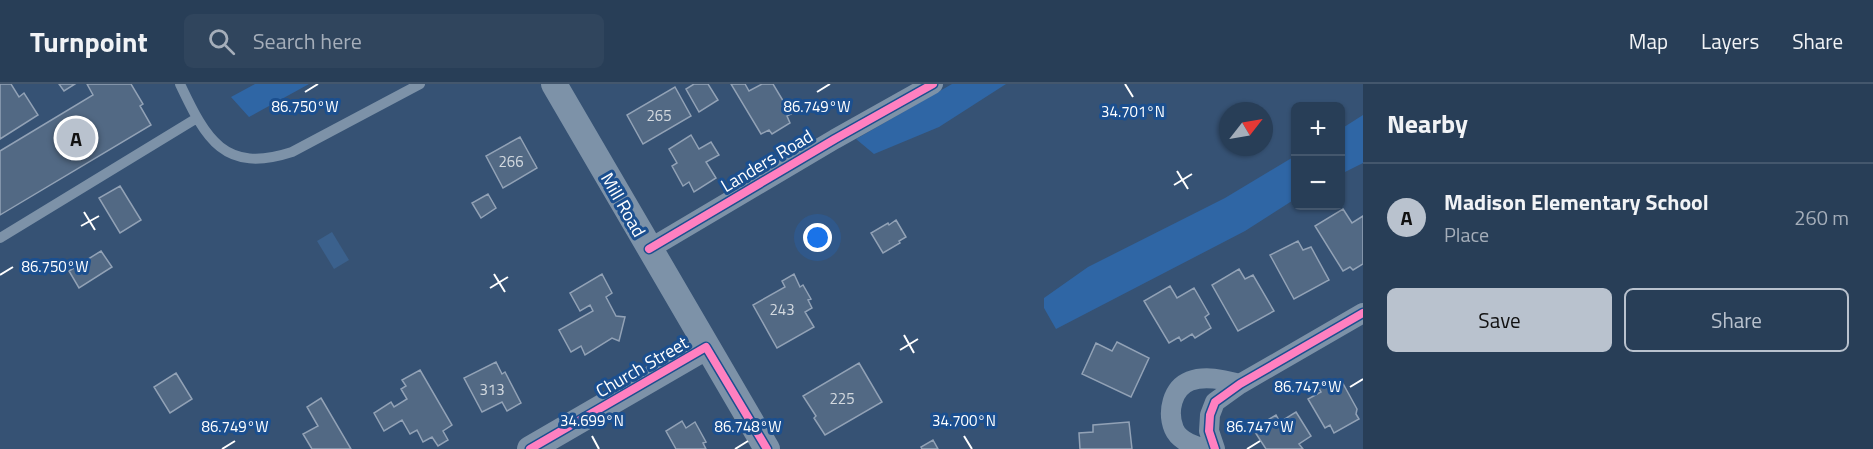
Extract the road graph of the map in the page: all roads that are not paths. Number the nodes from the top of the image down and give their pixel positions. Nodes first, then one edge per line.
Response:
1 (180, 84) edge
2 (420, 84) edge
3 (554, 84) edge
4 (933, 84) edge
5 (197, 118) junction
6 (0, 238) edge
7 (649, 249) junction
8 (1363, 314) edge
9 (706, 347) junction
10 (1240, 384) junction
11 (530, 449) edge
12 (767, 449) edge
13 (1209, 449) edge
14 (1215, 449) edge

1 - 5 lane
2 - 5 lane
3 - 7 street, Mill Road
4 - 7 street, Landers Road
5 - 6 lane
7 - 9 street, Mill Road
8 - 10 street
9 - 11 street, Church Street
9 - 12 street, Mill Road
10 - 13 street
10 - 14 street

